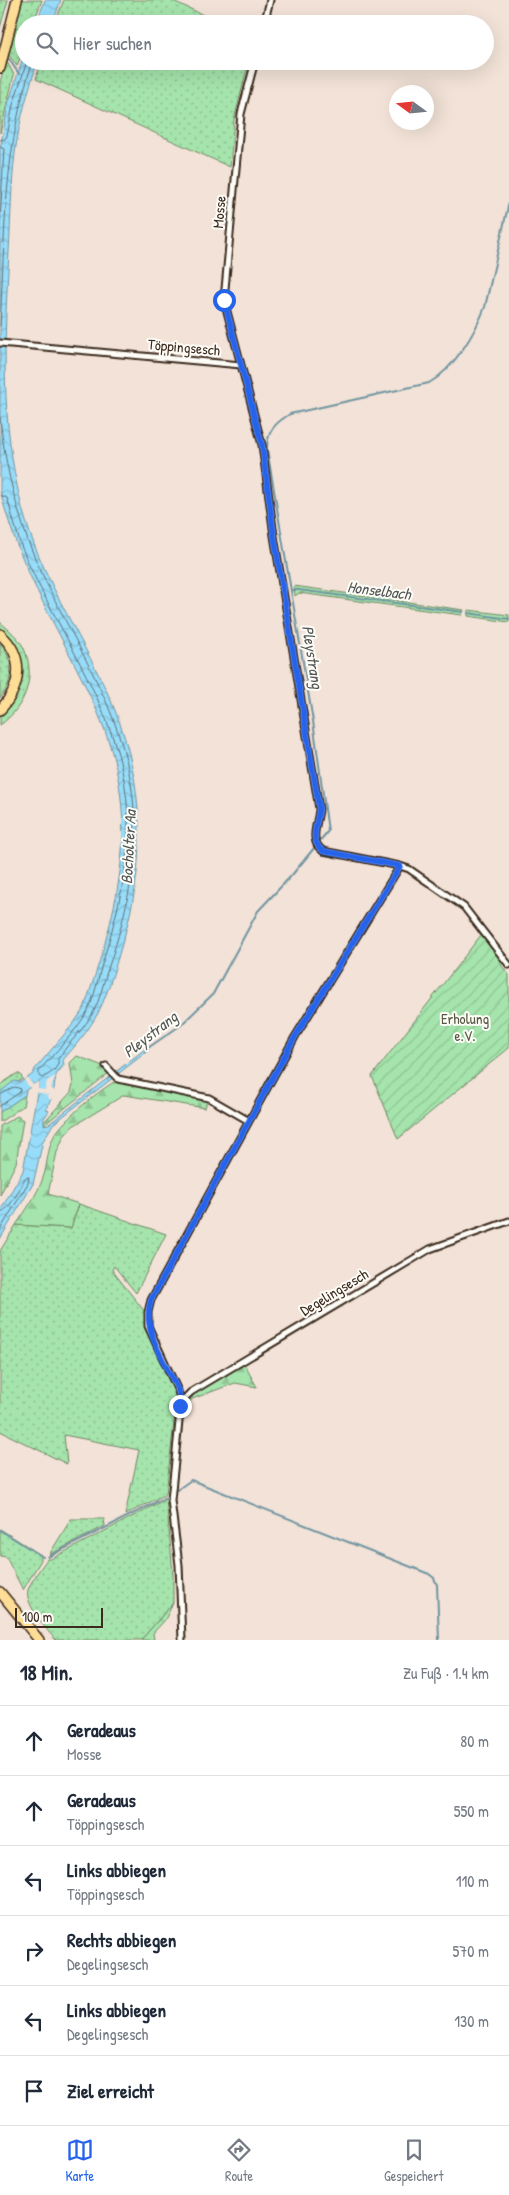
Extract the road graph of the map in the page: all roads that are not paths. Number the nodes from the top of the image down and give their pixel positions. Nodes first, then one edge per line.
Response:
1 (13, 0) edge
2 (17, 0) edge
3 (270, 0) edge
4 (266, 15) edge
5 (0, 50) edge
6 (0, 68) edge
7 (253, 70) edge
8 (0, 343) edge
9 (241, 365) junction
10 (0, 634) edge
11 (0, 638) edge
12 (0, 704) edge
13 (0, 710) edge
14 (400, 866) junction
15 (509, 965) edge
16 (106, 1066) dead end
17 (248, 1121) junction
18 (509, 1221) edge
19 (181, 1402) junction
20 (0, 1592) edge
21 (39, 1640) edge
22 (182, 1640) edge

1 - 5 highway
2 - 6 highway
3 - 4 street
7 - 9 street, Mosse
8 - 9 street, Töppingsesch
9 - 14 street, Töppingsesch
10 - 13 highway
11 - 12 highway
14 - 15 street, Töppingsesch
14 - 17 street
16 - 17 street
17 - 19 street
18 - 19 street, Degelingsesch
19 - 22 street
20 - 21 highway

